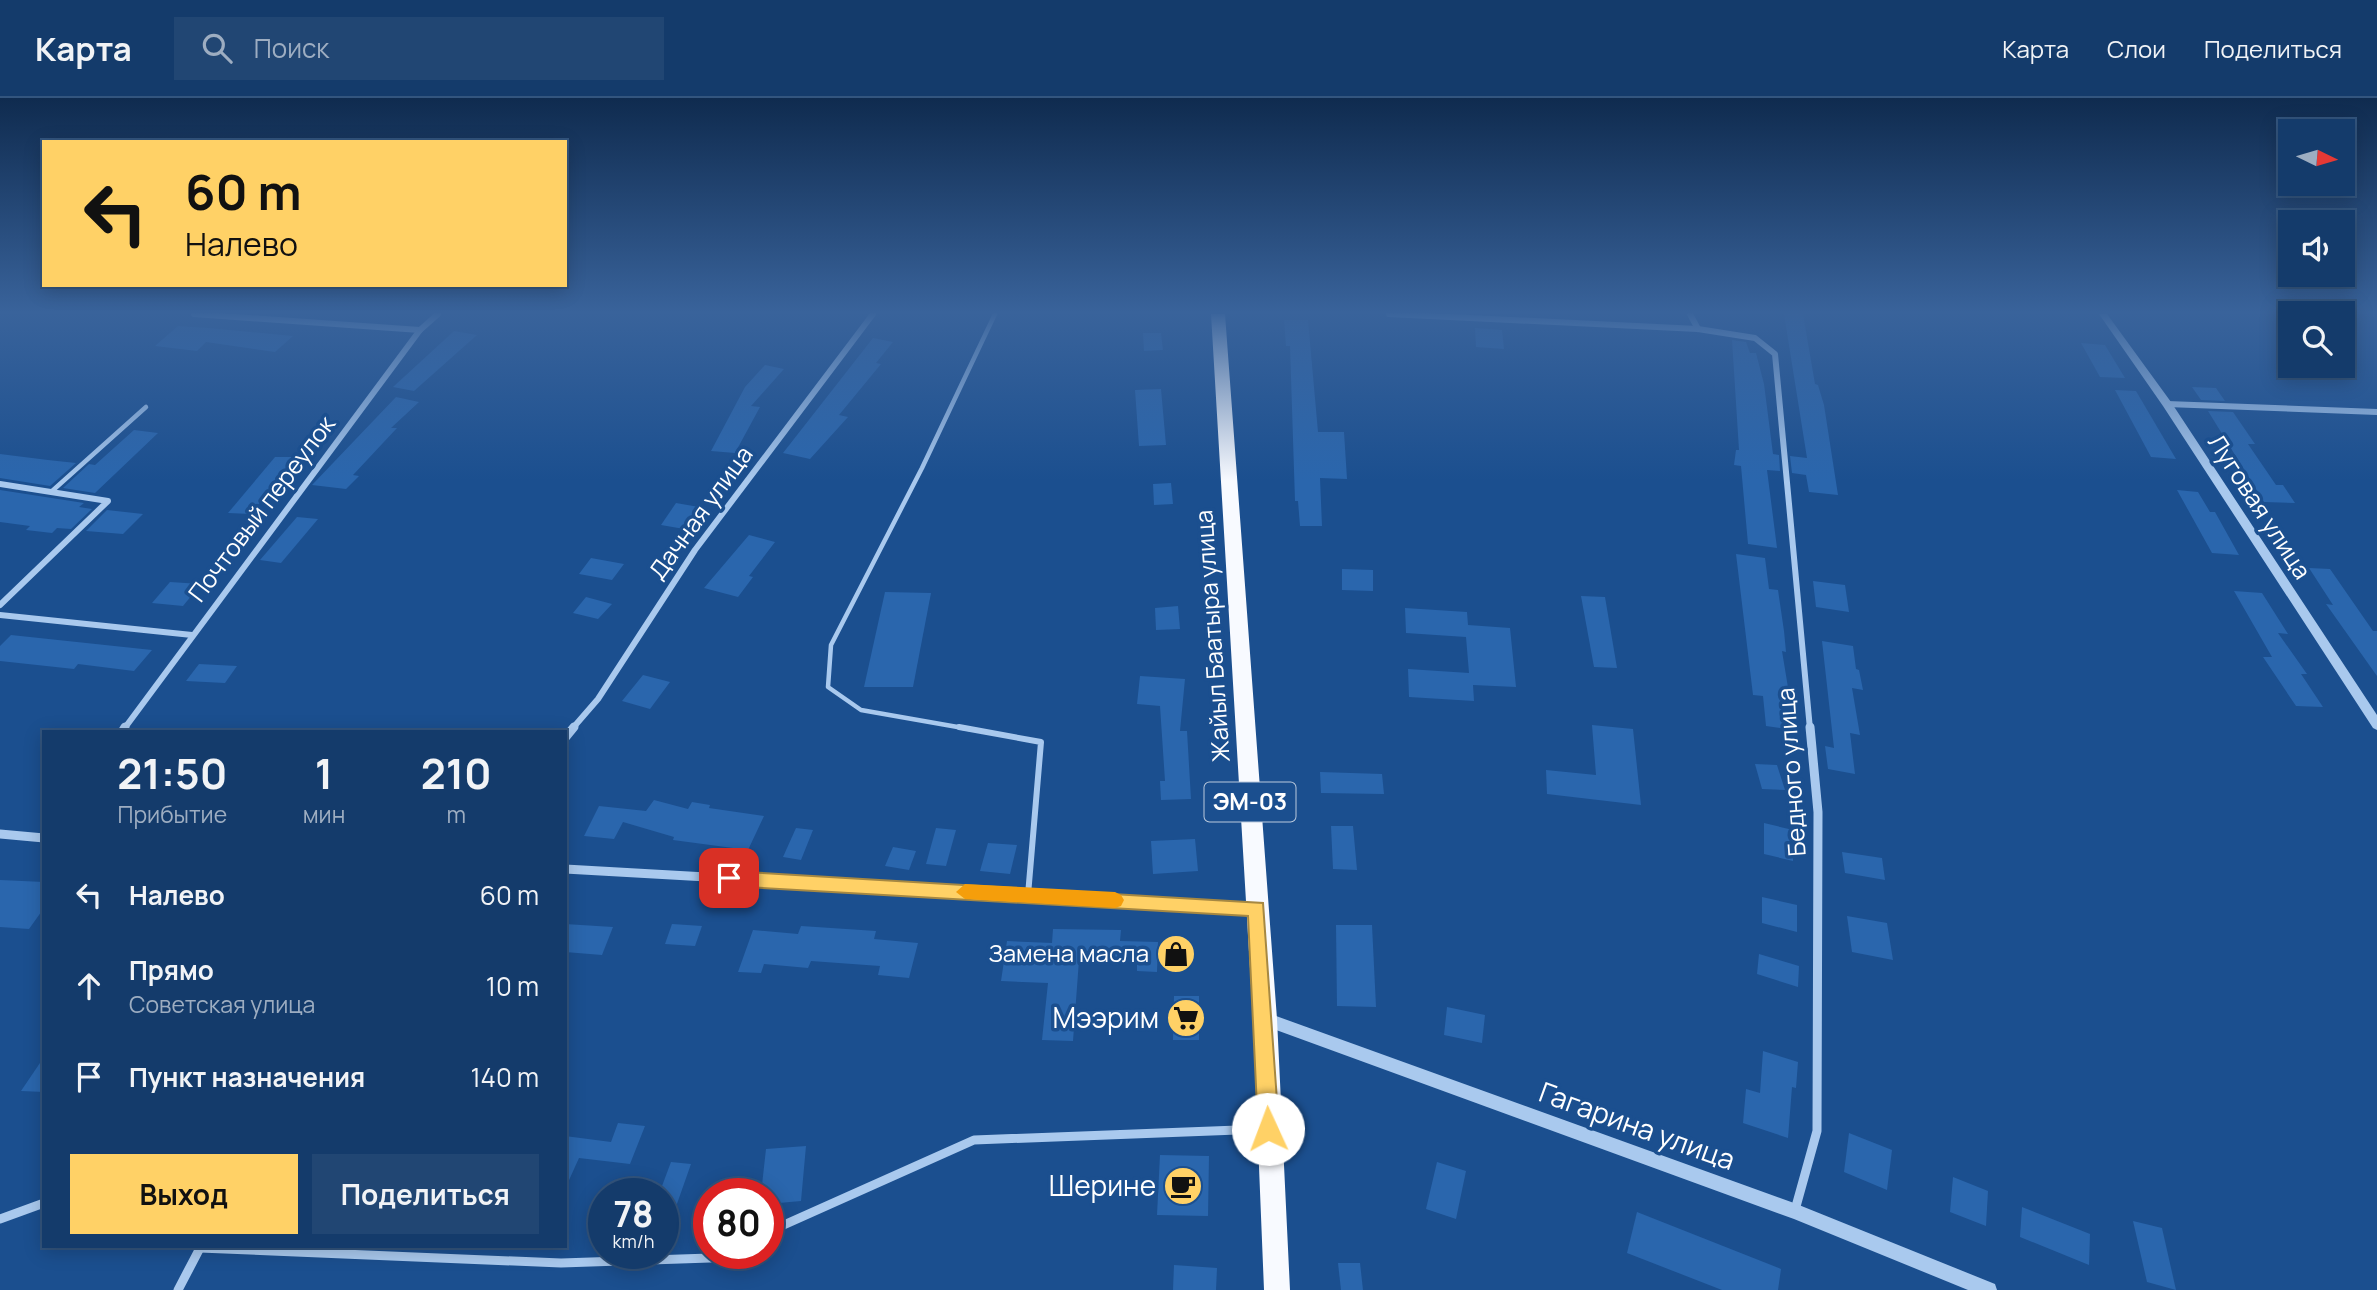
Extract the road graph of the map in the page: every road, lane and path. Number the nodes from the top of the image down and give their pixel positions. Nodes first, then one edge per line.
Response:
1 (390, 370) edge
2 (831, 370) edge
3 (969, 370) edge
4 (1222, 370) edge
5 (1777, 370) edge
6 (2143, 370) edge
7 (2167, 404) junction
8 (146, 408) dead end
9 (2377, 412) edge
10 (0, 484) edge
11 (51, 492) junction
12 (0, 605) edge
13 (0, 615) edge
14 (192, 635) junction
15 (2377, 725) edge
16 (123, 730) edge
17 (567, 736) edge
18 (0, 834) edge
19 (42, 838) edge
20 (567, 869) edge
21 (1028, 895) junction
22 (1214, 906) joint
23 (1257, 909) junction
24 (1265, 1019) junction
25 (1268, 1129) junction
26 (42, 1204) edge
27 (1794, 1211) junction
28 (0, 1219) edge
29 (784, 1225) edge
30 (198, 1248) edge
31 (222, 1248) edge
32 (693, 1258) edge
33 (178, 1290) edge
34 (1276, 1290) edge
35 (1989, 1290) edge

1 - 14 street, Почтовый переулок
2 - 17 street, Дачная улица
3 - 21 lane
4 - 23 highway, Жайыл Баатыра улица / ЭМ-03
5 - 27 street, Бедного улица
6 - 7 street, Луговая улица
7 - 9 street
7 - 15 street, Луговая улица
8 - 11 lane
10 - 11 street
11 - 12 street
13 - 14 street
14 - 16 street, Почтовый переулок
18 - 19 street
20 - 21 street
21 - 22 street
22 - 23 street
23 - 24 highway, Жайыл Баатыра улица / ЭМ-03
24 - 25 highway, Жайыл Баатыра улица / ЭМ-03
24 - 27 street, Гагарина улица
25 - 29 street
25 - 34 highway, Жайыл Баатыра улица / ЭМ-03
26 - 28 street
27 - 35 street, Гагарина улица
30 - 33 street
31 - 32 street

